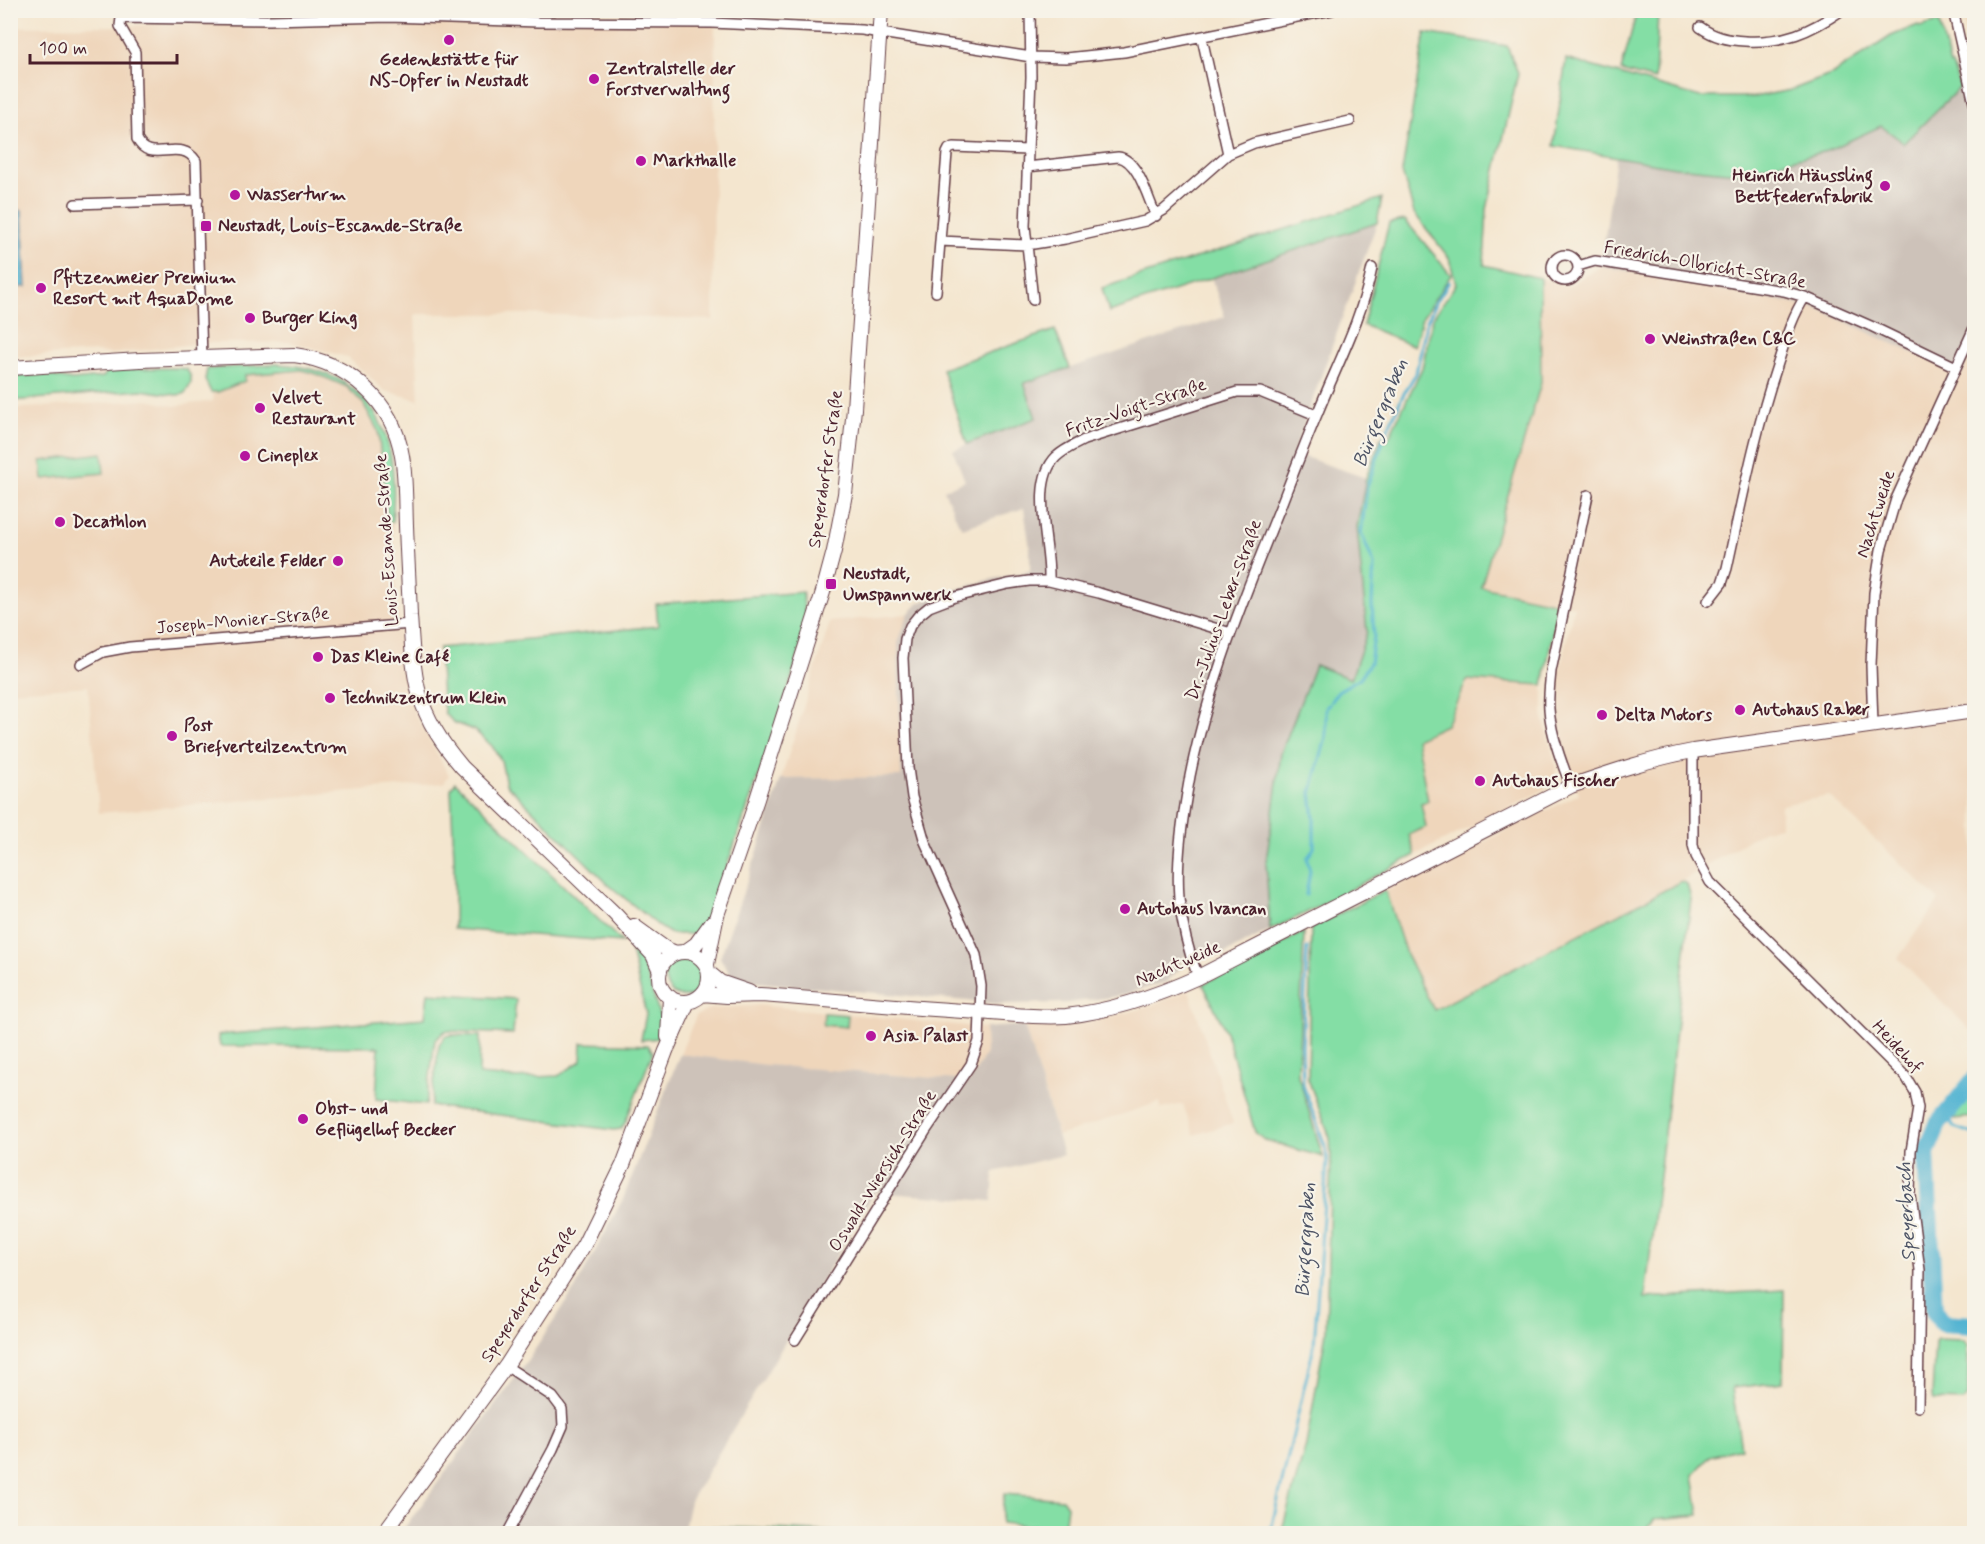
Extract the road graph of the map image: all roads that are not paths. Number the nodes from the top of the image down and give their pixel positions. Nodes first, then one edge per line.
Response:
1 (880, 10) edge
2 (1030, 10) edge
3 (1332, 10) edge
4 (1842, 10) edge
5 (1953, 10) edge
6 (1700, 27) dead end
7 (879, 31) junction
8 (1202, 38) junction
9 (1031, 57) junction
10 (1974, 103) edge
11 (1350, 121) dead end
12 (1027, 150) junction
13 (1228, 154) junction
14 (1027, 167) junction
15 (198, 200) junction
16 (75, 204) dead end
17 (1155, 216) junction
18 (940, 241) junction
19 (1027, 245) junction
20 (1578, 266) dead end
21 (1372, 268) dead end
22 (936, 292) dead end
23 (1804, 297) junction
24 (1034, 300) dead end
25 (1974, 328) edge
26 (202, 358) junction
27 (1956, 367) junction
28 (10, 368) edge
29 (1316, 415) junction
30 (1588, 495) dead end
31 (1049, 581) junction
32 (1708, 601) dead end
33 (411, 624) junction
34 (1231, 633) junction
35 (81, 664) dead end
36 (1974, 711) edge
37 (1873, 725) junction
38 (1693, 751) junction
39 (1571, 786) junction
40 (615, 914) junction
41 (717, 915) junction
42 (681, 952) junction
43 (708, 969) junction
44 (660, 971) junction
45 (1198, 977) junction
46 (702, 994) junction
47 (759, 995) junction
48 (670, 997) junction
49 (688, 1002) junction
50 (980, 1012) junction
51 (666, 1051) junction
52 (795, 1340) dead end
53 (506, 1365) junction
54 (1918, 1407) dead end
55 (383, 1533) edge
56 (507, 1533) edge

1 - 7 street, Speyerdorfer Straße
2 - 9 street
3 - 8 street
4 - 6 street
5 - 10 street
7 - 9 street
7 - 15 street
7 - 41 street, Speyerdorfer Straße
8 - 9 street
8 - 13 street
9 - 12 street
11 - 13 street
12 - 14 street
12 - 18 street
13 - 17 street
14 - 17 street
14 - 19 street
15 - 16 street
15 - 26 street
17 - 19 street
18 - 19 street
18 - 22 street
19 - 24 street
20 - 23 street, Friedrich-Olbricht-Straße
21 - 29 street, Dr.-Julius-Leber-Straße
23 - 27 street, Friedrich-Olbricht-Straße
23 - 32 street
25 - 27 street, Nachtweide
26 - 28 street, Louis-Escande-Straße
26 - 33 street, Louis-Escande-Straße
27 - 37 street, Nachtweide
29 - 31 street, Fritz-Voigt-Straße
29 - 34 street, Dr.-Julius-Leber-Straße
30 - 39 street
31 - 34 street, Oswald-Wiersich-Straße
31 - 50 street, Oswald-Wiersich-Straße
33 - 35 street, Joseph-Monier-Straße
33 - 40 street, Louis-Escande-Straße
34 - 45 street, Dr.-Julius-Leber-Straße
36 - 37 street, Nachtweide
37 - 38 street, Nachtweide
38 - 39 street, Nachtweide
38 - 54 street, Heidehof
39 - 45 street, Nachtweide
40 - 42 street, Louis-Escande-Straße
40 - 44 street, Louis-Escande-Straße
41 - 42 street, Speyerdorfer Straße
41 - 43 street, Speyerdorfer Straße
42 - 43 street
42 - 44 street
43 - 46 street
43 - 47 street, Nachtweide
44 - 48 street
45 - 50 street, Nachtweide
46 - 47 street, Nachtweide
46 - 49 street
47 - 50 street, Nachtweide
48 - 49 street
48 - 51 street, Speyerdorfer Straße
49 - 51 street, Speyerdorfer Straße
50 - 52 street, Oswald-Wiersich-Straße
51 - 53 street, Speyerdorfer Straße
53 - 55 street, Speyerdorfer Straße
53 - 56 street

